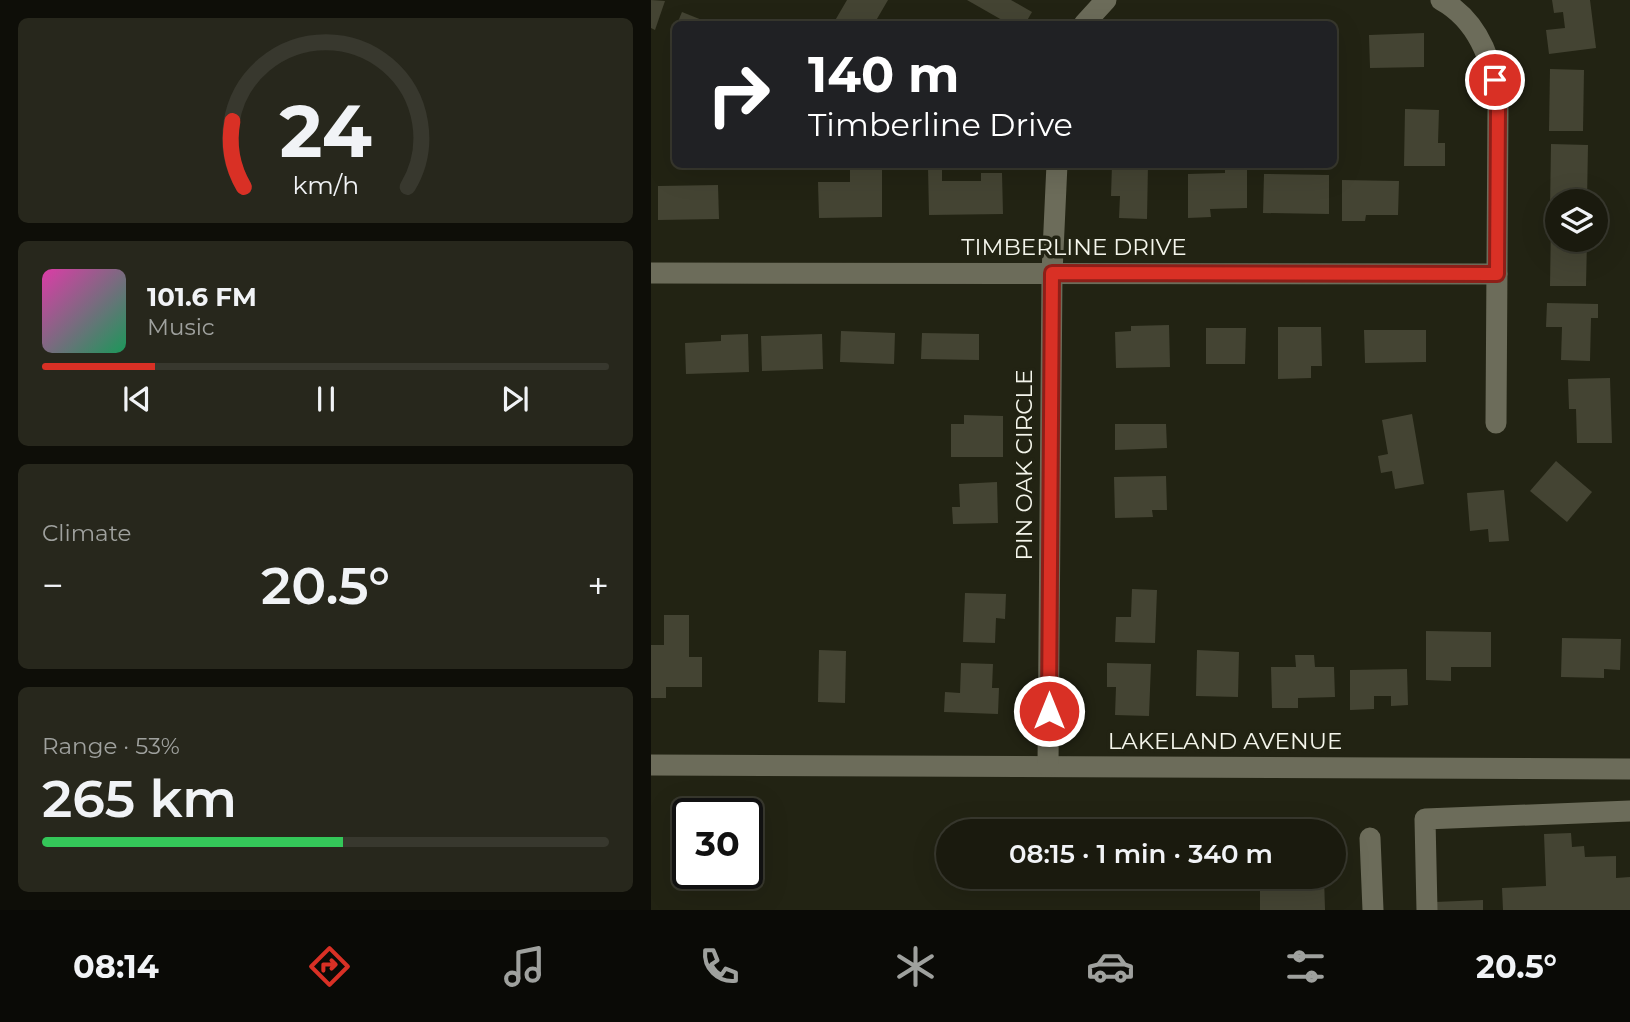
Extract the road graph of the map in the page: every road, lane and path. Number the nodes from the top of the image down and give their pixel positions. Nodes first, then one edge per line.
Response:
1 (1107, 0) edge
2 (1441, 0) edge
3 (1087, 21) edge
4 (1057, 168) edge
5 (651, 273) edge
6 (1052, 273) junction
7 (1497, 274) junction
8 (1496, 423) dead end
9 (651, 765) edge
10 (1048, 766) junction
11 (1630, 769) edge
12 (1630, 811) edge
13 (1370, 838) dead end
14 (1373, 910) edge
15 (1427, 910) edge

1 - 3 street
2 - 7 street
4 - 6 street, PIN OAK CIRCLE
5 - 6 street, TIMBERLINE DRIVE
6 - 7 street, TIMBERLINE DRIVE
6 - 10 street, PIN OAK CIRCLE
7 - 8 street
9 - 10 street, LAKELAND AVENUE
10 - 11 street, LAKELAND AVENUE
12 - 15 street
13 - 14 street

